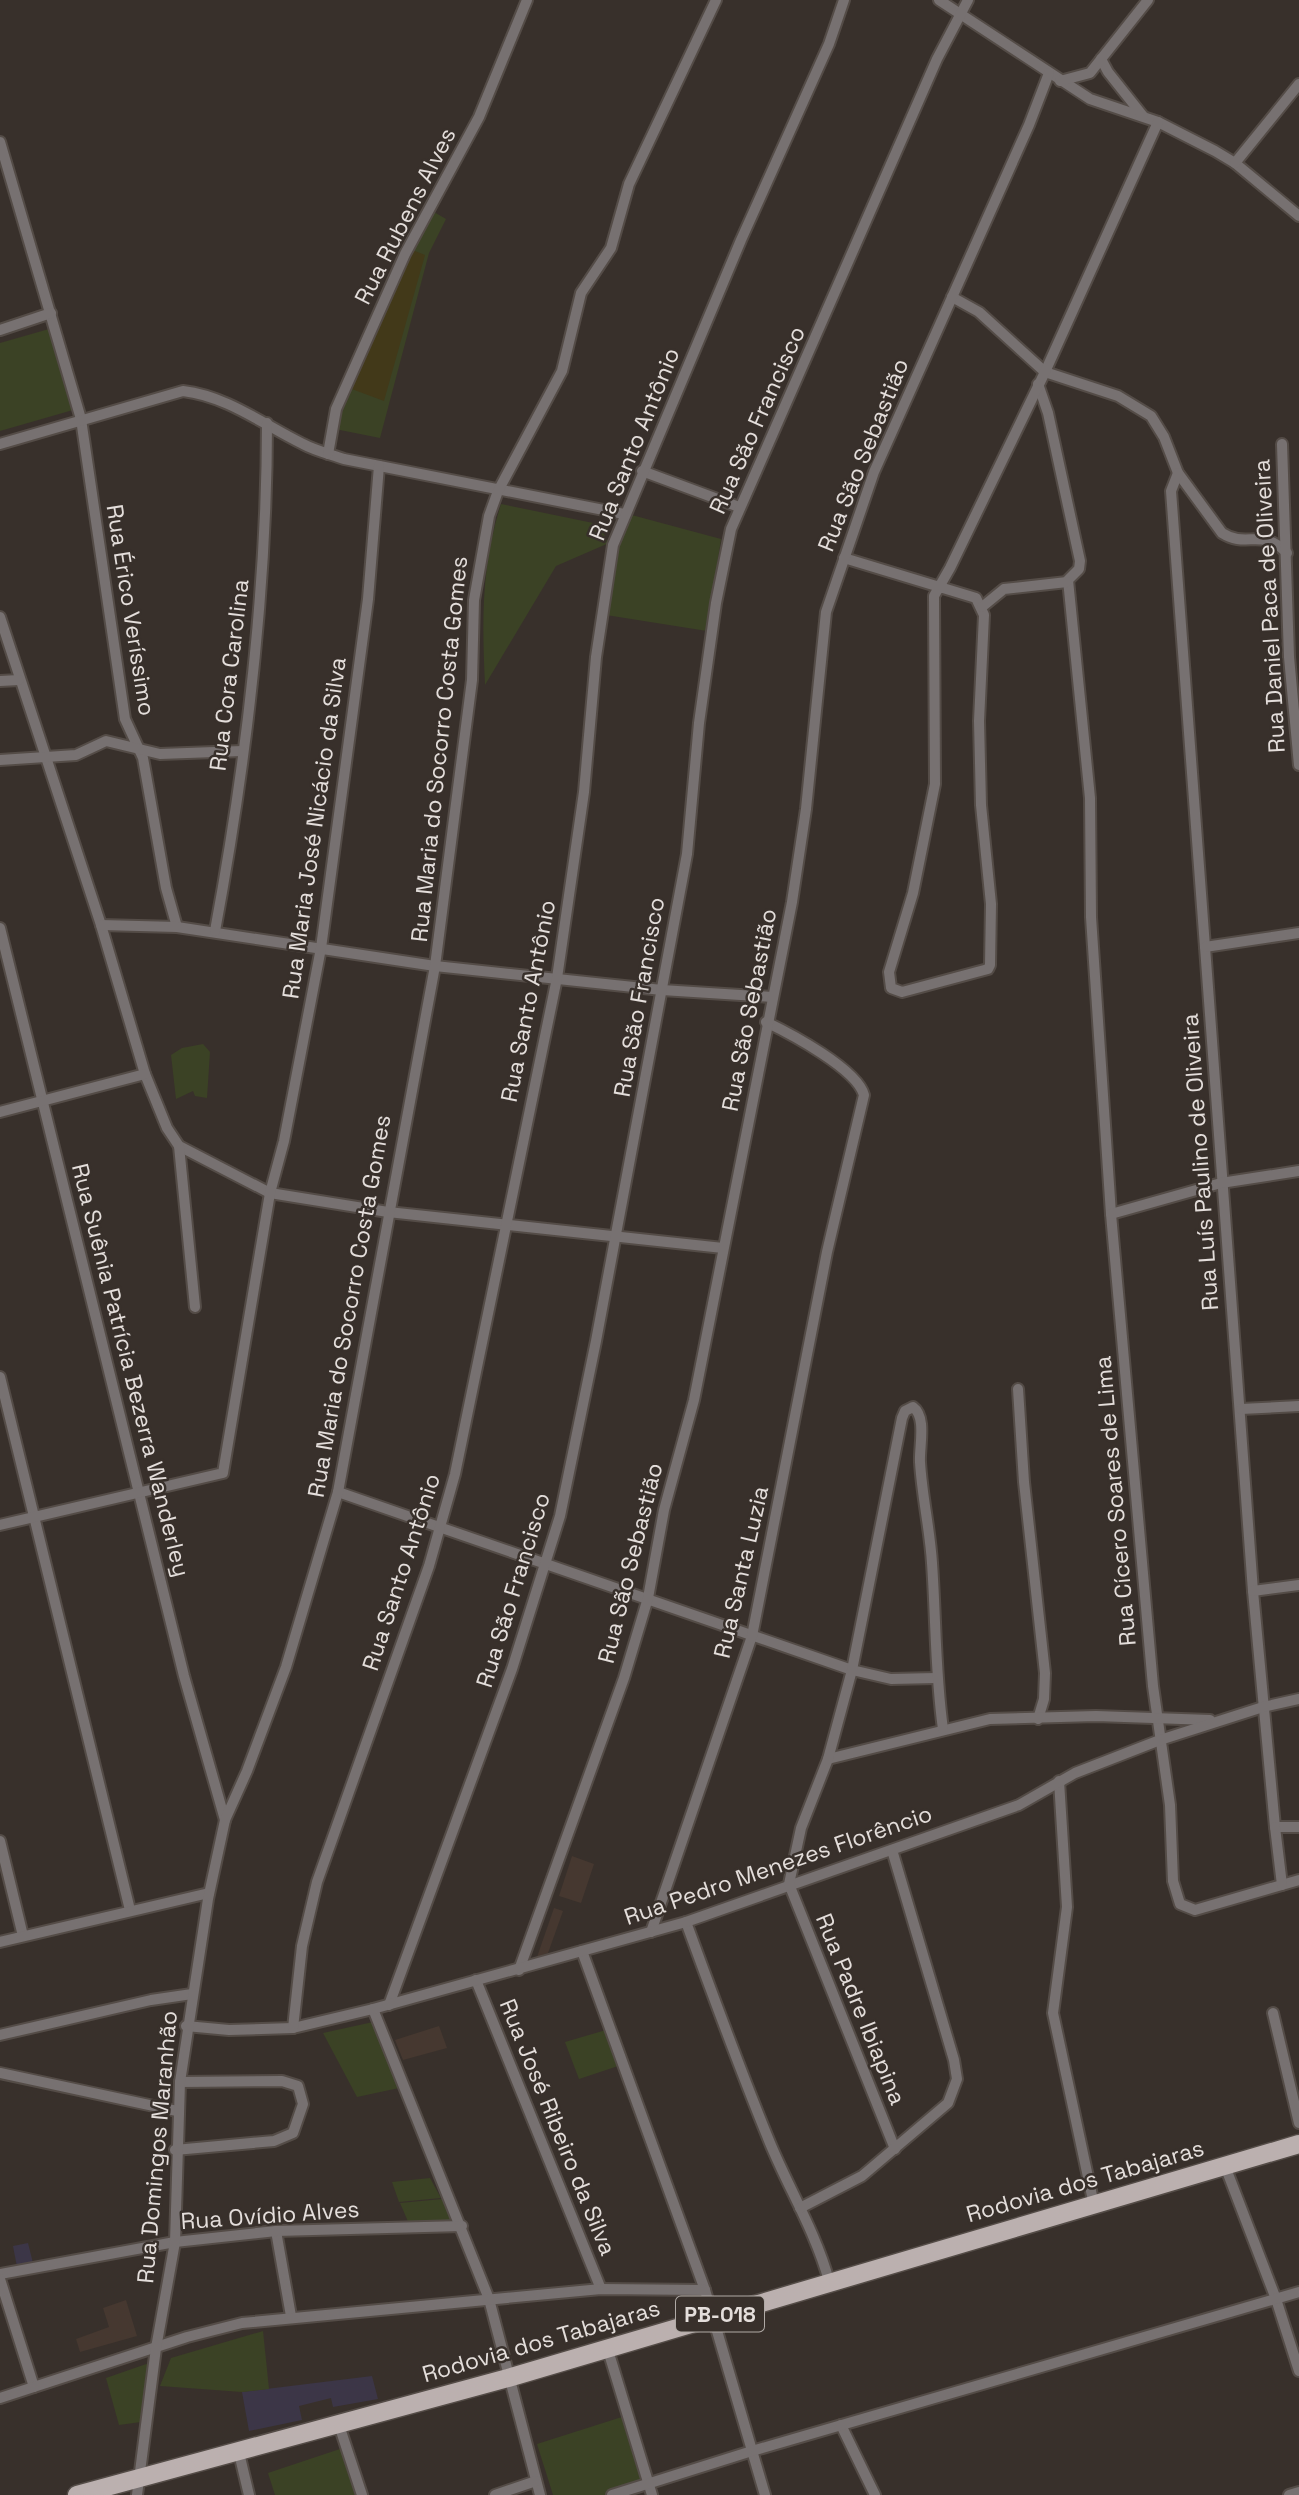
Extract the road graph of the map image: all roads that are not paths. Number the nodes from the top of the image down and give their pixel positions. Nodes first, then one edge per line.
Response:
1 (527, 0) edge
2 (716, 0) edge
3 (844, 0) edge
4 (939, 0) edge
5 (968, 0) edge
6 (1148, 0) edge
7 (961, 13) junction
8 (1101, 59) junction
9 (1049, 74) junction
10 (1060, 81) junction
11 (1299, 84) edge
12 (1143, 116) junction
13 (1158, 122) junction
14 (0, 142) edge
15 (1235, 163) junction
16 (1299, 216) edge
17 (952, 297) junction
18 (51, 313) junction
19 (0, 330) edge
20 (1045, 372) junction
21 (1038, 384) junction
22 (80, 419) junction
23 (267, 423) junction
24 (0, 444) edge
25 (1282, 444) dead end
26 (328, 454) junction
27 (379, 466) junction
28 (642, 471) junction
29 (1178, 473) junction
30 (498, 491) junction
31 (739, 508) junction
32 (624, 514) junction
33 (1287, 554) junction
34 (844, 558) junction
35 (1068, 582) junction
36 (938, 587) junction
37 (982, 607) junction
38 (0, 617) edge
39 (1294, 626) edge
40 (19, 680) junction
41 (0, 681) edge
42 (140, 750) junction
43 (242, 751) junction
44 (43, 756) junction
45 (0, 760) edge
46 (1299, 765) edge
47 (101, 925) junction
48 (177, 926) junction
49 (0, 929) edge
50 (215, 931) junction
51 (1299, 933) edge
52 (1205, 947) junction
53 (321, 948) junction
54 (435, 967) junction
55 (557, 978) junction
56 (662, 990) junction
57 (772, 997) junction
58 (766, 1022) junction
59 (145, 1074) junction
60 (43, 1101) junction
61 (0, 1112) edge
62 (179, 1146) junction
63 (1299, 1171) edge
64 (1221, 1183) junction
65 (270, 1193) junction
66 (388, 1212) junction
67 (1111, 1214) junction
68 (504, 1225) junction
69 (616, 1236) junction
70 (723, 1248) junction
71 (195, 1307) dead end
72 (0, 1377) edge
73 (1018, 1389) dead end
74 (1299, 1406) edge
75 (1241, 1409) junction
76 (139, 1490) junction
77 (338, 1492) junction
78 (36, 1516) junction
79 (0, 1525) edge
80 (442, 1526) junction
81 (548, 1563) junction
82 (1299, 1585) edge
83 (1253, 1591) junction
84 (648, 1598) junction
85 (752, 1636) junction
86 (852, 1670) junction
87 (936, 1678) junction
88 (1299, 1699) edge
89 (1263, 1707) junction
90 (1157, 1718) junction
91 (1038, 1719) junction
92 (1220, 1720) junction
93 (943, 1729) junction
94 (1160, 1740) junction
95 (828, 1759) junction
96 (1059, 1781) junction
97 (225, 1820) junction
98 (1275, 1826) junction
99 (1299, 1827) edge
100 (0, 1841) edge
101 (892, 1850) junction
102 (1299, 1880) edge
103 (789, 1884) junction
104 (1282, 1885) junction
105 (209, 1893) junction
106 (130, 1910) junction
107 (686, 1922) junction
108 (651, 1933) junction
109 (23, 1937) junction
110 (0, 1942) edge
111 (582, 1951) junction
112 (519, 1970) junction
113 (476, 1980) junction
114 (192, 1994) junction
115 (389, 2005) junction
116 (373, 2009) junction
117 (1273, 2012) dead end
118 (187, 2026) junction
119 (293, 2028) junction
120 (0, 2035) edge
121 (0, 2074) edge
122 (180, 2082) junction
123 (177, 2110) junction
124 (1299, 2123) edge
125 (1299, 2144) edge
126 (895, 2149) junction
127 (175, 2150) junction
128 (1225, 2166) junction
129 (1094, 2204) junction
130 (800, 2208) junction
131 (462, 2226) junction
132 (276, 2231) junction
133 (175, 2242) junction
134 (0, 2277) edge
135 (829, 2281) junction
136 (601, 2289) junction
137 (705, 2290) junction
138 (1299, 2292) edge
139 (489, 2299) junction
140 (1276, 2299) junction
141 (291, 2316) junction
142 (715, 2316) junction
143 (607, 2347) junction
144 (156, 2348) junction
145 (1299, 2371) edge
146 (508, 2378) junction
147 (34, 2386) junction
148 (0, 2398) edge
149 (339, 2425) junction
150 (841, 2425) junction
151 (752, 2451) junction
152 (239, 2453) junction
153 (536, 2481) junction
154 (649, 2483) junction
155 (139, 2488) edge
156 (1299, 2492) edge
157 (77, 2495) edge
158 (249, 2495) edge
159 (362, 2495) edge
160 (495, 2495) edge
161 (540, 2495) edge
162 (612, 2495) edge
163 (652, 2495) edge
164 (765, 2495) edge
165 (875, 2495) edge
166 (1289, 2495) edge

1 - 26 street, Rua Rubens Alves
2 - 30 street, Rua Maria do Socorro Costa Gomes
3 - 28 street, Rua Santo Antônio
4 - 7 street
5 - 7 street, Rua São Francisco
6 - 8 street
7 - 9 street
7 - 31 street, Rua São Francisco
8 - 10 street
8 - 12 street
9 - 10 street
9 - 17 street, Rua São Sebastião
10 - 12 street
11 - 15 street
12 - 13 street
13 - 15 street
13 - 20 street
14 - 18 street, Rua Érico Veríssimo
15 - 16 street
17 - 20 street
17 - 34 street, Rua São Sebastião
18 - 19 street
18 - 22 street, Rua Érico Veríssimo
20 - 21 street
20 - 29 street
21 - 35 street
21 - 36 street
22 - 23 street
22 - 24 street
22 - 42 street, Rua Érico Veríssimo
23 - 26 street
23 - 43 street, Rua Cora Carolina
25 - 33 street, Rua Daniel Paca de Oliveira
26 - 27 street
27 - 30 street
27 - 53 street, Rua Maria José Nicácio da Silva
28 - 31 street
28 - 32 street, Rua Santo Antônio
29 - 33 street
29 - 52 street, Rua Luís Paulino de Oliveira
30 - 32 street
30 - 54 street, Rua Maria do Socorro Costa Gomes
31 - 56 street, Rua São Francisco
32 - 55 street, Rua Santo Antônio
33 - 39 street, Rua Daniel Paca de Oliveira
34 - 36 street
34 - 57 street, Rua São Sebastião
35 - 37 street
35 - 67 street, Rua Cícero Soares de Lima
36 - 37 street
36 - 37 street
38 - 40 street
39 - 46 street, Rua Daniel Paca de Oliveira
40 - 41 street
40 - 44 street
42 - 43 street
42 - 44 street
42 - 48 street, Rua Érico Veríssimo
43 - 50 street, Rua Cora Carolina
44 - 45 street
44 - 47 street
47 - 48 street
47 - 59 street
48 - 50 street
49 - 60 street, Rua Suênia Patrícia Bezerra Wanderley
50 - 53 street
51 - 52 street
52 - 64 street, Rua Luís Paulino de Oliveira
53 - 54 street
53 - 65 street, Rua Maria José Nicácio da Silva
54 - 55 street
54 - 66 street, Rua Maria do Socorro Costa Gomes
55 - 56 street
55 - 68 street, Rua Santo Antônio
56 - 57 street
56 - 69 street, Rua São Francisco
57 - 58 street, Rua São Sebastião
58 - 70 street, Rua São Sebastião
58 - 85 street, Rua Santa Luzia
59 - 60 street
59 - 62 street
60 - 61 street
60 - 76 street, Rua Suênia Patrícia Bezerra Wanderley
62 - 65 street
62 - 71 street
63 - 64 street
64 - 67 street
64 - 75 street, Rua Luís Paulino de Oliveira
65 - 66 street
65 - 76 street, Rua Maria José Nicácio da Silva
66 - 68 street
66 - 77 street, Rua Maria do Socorro Costa Gomes
67 - 90 street, Rua Cícero Soares de Lima
68 - 69 street
68 - 80 street, Rua Santo Antônio
69 - 70 street
69 - 81 street, Rua São Francisco
70 - 84 street, Rua São Sebastião
72 - 78 street
73 - 91 street
74 - 75 street
75 - 83 street, Rua Luís Paulino de Oliveira
76 - 78 street
76 - 97 street, Rua Suênia Patrícia Bezerra Wanderley
77 - 80 street
77 - 97 street, Rua Maria do Socorro Costa Gomes
78 - 79 street
78 - 106 street
80 - 81 street
80 - 119 street, Rua Santo Antônio
81 - 84 street
81 - 115 street, Rua São Francisco
82 - 83 street
83 - 89 street, Rua Luís Paulino de Oliveira
84 - 85 street
84 - 112 street, Rua São Sebastião
85 - 86 street
85 - 108 street, Rua Santa Luzia
86 - 87 street
86 - 87 street
86 - 95 street
87 - 93 street
88 - 89 street, Rua Pedro Menezes Florêncio
89 - 92 street, Rua Pedro Menezes Florêncio
89 - 98 street, Rua Luís Paulino de Oliveira
90 - 91 street
90 - 92 street
90 - 94 street, Rua Cícero Soares de Lima
91 - 93 street
92 - 94 street, Rua Pedro Menezes Florêncio
93 - 95 street
94 - 96 street, Rua Pedro Menezes Florêncio
94 - 104 street, Rua Cícero Soares de Lima
95 - 103 street
96 - 101 street, Rua Pedro Menezes Florêncio
96 - 129 street
97 - 105 street, Rua Domingos Maranhão
98 - 99 street
98 - 104 street, Rua Luís Paulino de Oliveira
100 - 109 street
101 - 103 street, Rua Pedro Menezes Florêncio
101 - 126 street
102 - 104 street, Rua Cícero Soares de Lima
103 - 107 street, Rua Pedro Menezes Florêncio
103 - 126 street, Rua Padre Ibiapina
105 - 106 street
105 - 114 street, Rua Domingos Maranhão
106 - 109 street
107 - 108 street, Rua Pedro Menezes Florêncio
107 - 130 street
108 - 111 street, Rua Pedro Menezes Florêncio
109 - 110 street
111 - 112 street, Rua Pedro Menezes Florêncio
111 - 137 street
112 - 113 street, Rua Pedro Menezes Florêncio
113 - 115 street, Rua Pedro Menezes Florêncio
113 - 136 street, Rua José Ribeiro da Silva
114 - 118 street, Rua Domingos Maranhão
114 - 120 street
115 - 116 street, Rua Pedro Menezes Florêncio
116 - 119 street, Rua Pedro Menezes Florêncio
116 - 131 street
117 - 124 street
118 - 119 street, Rua Pedro Menezes Florêncio
118 - 122 street, Rua Domingos Maranhão
121 - 123 street
122 - 123 street, Rua Domingos Maranhão
122 - 127 street
123 - 127 street, Rua Domingos Maranhão
125 - 128 main road, Rodovia dos Tabajaras / PB-018
126 - 130 street
127 - 133 street, Rua Domingos Maranhão
128 - 129 main road, Rodovia dos Tabajaras / PB-018
128 - 140 street
129 - 135 main road, Rodovia dos Tabajaras / PB-018
130 - 135 street
131 - 132 street, Rua Ovídio Alves
131 - 139 street
132 - 133 street, Rua Ovídio Alves
132 - 141 street
133 - 134 street, Rua Ovídio Alves
133 - 144 street, Rua Domingos Maranhão
134 - 147 street
135 - 142 main road, Rodovia dos Tabajaras / PB-018
136 - 137 street
136 - 139 street
137 - 142 street
138 - 140 street
139 - 141 street
139 - 146 street
140 - 145 street
140 - 150 street
141 - 144 street
142 - 143 main road, Rodovia dos Tabajaras / PB-018
142 - 151 street
143 - 146 main road, Rodovia dos Tabajaras / PB-018
143 - 154 street
144 - 147 street
144 - 155 street, Rua Domingos Maranhão
146 - 149 main road, Rodovia dos Tabajaras / PB-018
146 - 153 street
147 - 148 street
149 - 152 main road, Rodovia dos Tabajaras / PB-018
149 - 159 street
150 - 151 street
150 - 165 street
151 - 154 street
151 - 164 street
152 - 155 main road, Rodovia dos Tabajaras / PB-018
152 - 158 street
153 - 160 street
153 - 161 street
154 - 162 street
154 - 163 street
155 - 157 main road, Rodovia dos Tabajaras / PB-018
156 - 166 street

